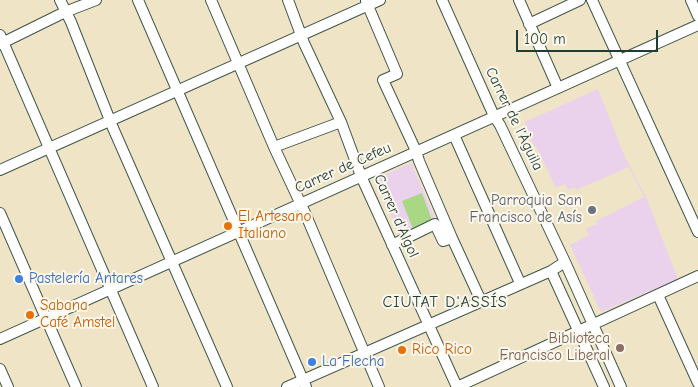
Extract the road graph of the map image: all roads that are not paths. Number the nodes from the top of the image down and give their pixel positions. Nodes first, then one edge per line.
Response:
1 (60, 0) edge
2 (96, 0) edge
3 (138, 0) edge
4 (211, 0) edge
5 (288, 0) edge
6 (380, 0) edge
7 (442, 0) edge
8 (519, 0) edge
9 (580, 0) edge
10 (592, 0) edge
11 (691, 0) edge
12 (366, 3) edge
13 (65, 12) junction
14 (698, 16) edge
15 (529, 24) junction
16 (698, 25) edge
17 (302, 34) junction
18 (1, 40) edge
19 (620, 59) junction
20 (238, 63) junction
21 (558, 88) junction
22 (177, 90) junction
23 (494, 116) junction
24 (111, 120) junction
25 (341, 122) junction
26 (454, 135) junction
27 (274, 147) junction
28 (49, 148) junction
29 (416, 151) junction
30 (0, 170) edge
31 (361, 176) junction
32 (300, 204) junction
33 (0, 213) edge
34 (238, 231) junction
35 (698, 232) edge
36 (452, 238) junction
37 (392, 244) junction
38 (172, 261) junction
39 (566, 262) junction
40 (551, 271) junction
41 (698, 276) edge
42 (520, 283) junction
43 (111, 288) junction
44 (658, 295) junction
45 (481, 301) junction
46 (46, 318) junction
47 (429, 324) junction
48 (592, 325) junction
49 (577, 332) junction
50 (0, 339) edge
51 (364, 354) junction
52 (0, 369) edge
53 (616, 377) junction
54 (698, 383) edge
55 (304, 384) edge
56 (8, 387) edge
57 (76, 387) edge
58 (153, 387) edge
59 (227, 387) edge
60 (288, 387) edge
61 (379, 387) edge
62 (457, 387) edge
63 (604, 387) edge
64 (612, 387) edge
65 (621, 387) edge

1 - 13 street
2 - 13 street
3 - 22 street
4 - 20 street
5 - 17 street, Carrer d'Algol
6 - 12 street
7 - 23 street, Carrer de l'Àguila
8 - 15 street
9 - 15 street
10 - 19 street
11 - 14 street
12 - 17 street
12 - 29 street
13 - 18 street
13 - 24 street
15 - 21 street
16 - 19 street, Carrer de Cefeu
17 - 20 street
17 - 25 street, Carrer d'Algol
18 - 28 street
19 - 21 street, Carrer de Cefeu
19 - 35 street
20 - 22 street
20 - 27 street
21 - 23 street, Carrer de Cefeu
22 - 24 street
22 - 34 street
23 - 26 street, Carrer de Cefeu
23 - 39 street, Carrer de l'Àguila
24 - 28 street
24 - 38 street
25 - 27 street
25 - 31 street, Carrer d'Algol
26 - 29 street, Carrer de Cefeu
26 - 42 street
27 - 32 street
28 - 30 street
28 - 43 street
29 - 31 street, Carrer de Cefeu
29 - 36 street
31 - 32 street, Carrer de Cefeu
31 - 37 street, Carrer d'Algol
32 - 34 street, Carrer de Cefeu
32 - 51 street
33 - 46 street
34 - 38 street, Carrer de Cefeu
34 - 55 street
36 - 37 street
36 - 45 street
37 - 47 street, Carrer d'Algol
38 - 43 street, Carrer de Cefeu
38 - 59 street
39 - 40 street
39 - 48 street, Carrer de l'Àguila
40 - 42 street
40 - 49 street
41 - 44 street
42 - 45 street
43 - 46 street, Carrer de Cefeu
43 - 58 street
44 - 48 street
44 - 54 street
45 - 47 street
46 - 50 street, Carrer de Cefeu
46 - 57 street
47 - 51 street
47 - 62 street, Carrer d'Algol
48 - 49 street
48 - 53 street, Carrer de l'Àguila
49 - 62 street
49 - 63 street
51 - 55 street
51 - 61 street
52 - 56 street
53 - 64 street
53 - 65 street, Carrer de l'Àguila
55 - 60 street

